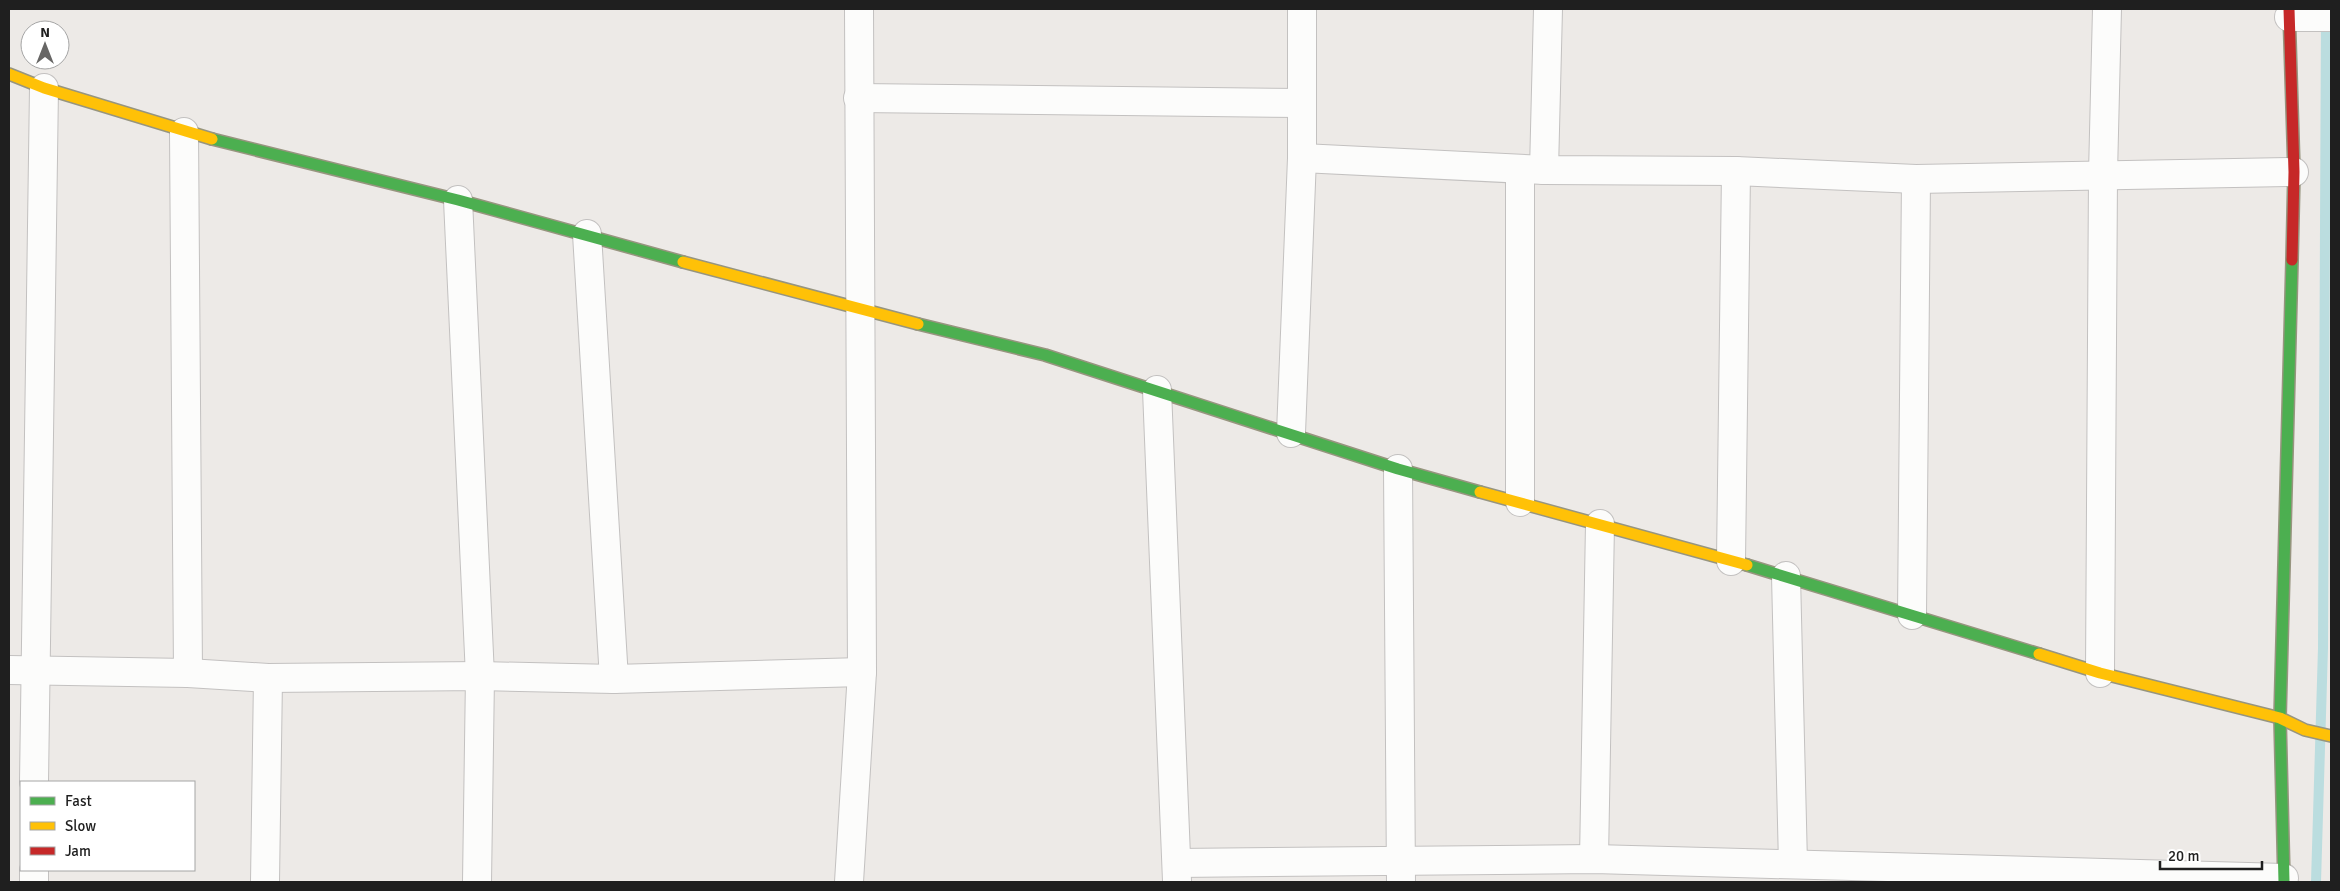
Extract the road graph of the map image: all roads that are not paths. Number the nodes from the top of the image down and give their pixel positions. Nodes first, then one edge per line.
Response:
1 (858, 9) edge
2 (1302, 9) edge
3 (1548, 9) edge
4 (2107, 9) edge
5 (2289, 13) edge
6 (2331, 18) edge
7 (9, 74) edge
8 (44, 88) junction
9 (858, 98) junction
10 (1302, 103) junction
11 (184, 132) junction
12 (1302, 158) junction
13 (1532, 170) junction
14 (1736, 171) junction
15 (2294, 172) junction
16 (2103, 174) junction
17 (1916, 179) junction
18 (458, 200) junction
19 (587, 234) junction
20 (860, 310) junction
21 (1157, 390) junction
22 (1291, 433) junction
23 (1398, 469) junction
24 (1520, 502) junction
25 (1600, 524) junction
26 (1732, 561) junction
27 (1786, 576) junction
28 (1912, 615) junction
29 (22, 671) edge
30 (862, 672) junction
31 (188, 673) junction
32 (2100, 673) junction
33 (480, 676) junction
34 (268, 678) junction
35 (614, 679) junction
36 (2280, 718) junction
37 (2331, 736) edge
38 (34, 781) edge
39 (1594, 859) junction
40 (1793, 864) junction
41 (1402, 871) edge
42 (1177, 873) edge
43 (2284, 880) edge
44 (266, 882) edge
45 (477, 882) edge
46 (849, 882) edge

1 - 9 street
2 - 10 street
3 - 13 street
4 - 16 street
5 - 6 street
5 - 15 street
7 - 8 street
8 - 11 street
8 - 29 street
9 - 10 street
9 - 20 street
10 - 12 street
11 - 18 street
11 - 31 street
12 - 13 street
12 - 22 street
13 - 14 street
13 - 24 street
14 - 17 street
14 - 26 street
15 - 16 street
15 - 36 street
16 - 17 street
16 - 32 street
17 - 28 street
18 - 19 street
18 - 33 street
19 - 20 street
19 - 35 street
20 - 21 street
20 - 30 street
21 - 22 street
21 - 42 street
22 - 23 street
23 - 24 street
23 - 41 street
24 - 25 street
25 - 26 street
25 - 39 street
26 - 27 street
27 - 28 street
27 - 40 street
28 - 32 street
29 - 31 street
29 - 38 street
30 - 35 street
30 - 46 street
31 - 34 street
32 - 36 street
33 - 34 street
33 - 35 street
33 - 45 street
34 - 44 street
36 - 37 street
36 - 43 street
39 - 40 street
39 - 41 street
40 - 43 street
41 - 42 street

